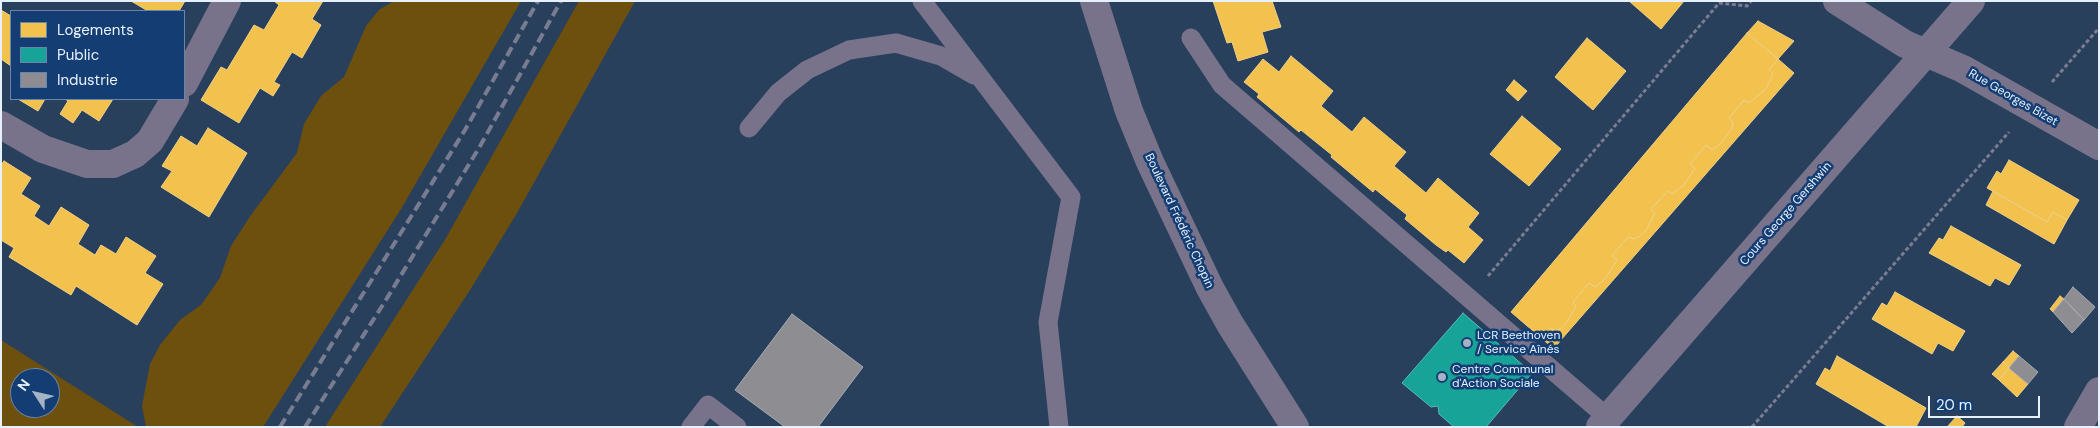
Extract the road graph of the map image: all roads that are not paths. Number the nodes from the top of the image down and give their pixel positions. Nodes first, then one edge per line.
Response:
1 (227, 1) edge
2 (922, 1) edge
3 (1094, 1) edge
4 (1837, 1) edge
5 (1971, 1) edge
6 (1191, 38) dead end
7 (1926, 53) junction
8 (981, 79) junction
9 (185, 81) edge
10 (174, 100) edge
11 (1, 125) edge
12 (749, 128) dead end
13 (2099, 146) edge
14 (2099, 391) edge
15 (1604, 423) edge
16 (691, 427) edge
17 (738, 427) edge
18 (1059, 427) edge
19 (1295, 427) edge
20 (2078, 427) edge

1 - 9 street
2 - 8 lane
3 - 19 street, Boulevard Frédéric Chopin
4 - 7 street, Rue Georges Bizet
5 - 7 street, Cours George Gershwin
6 - 15 lane
7 - 13 street, Rue Georges Bizet
7 - 15 street, Cours George Gershwin
8 - 12 lane
8 - 18 lane
10 - 11 street
14 - 20 street
16 - 17 lane

